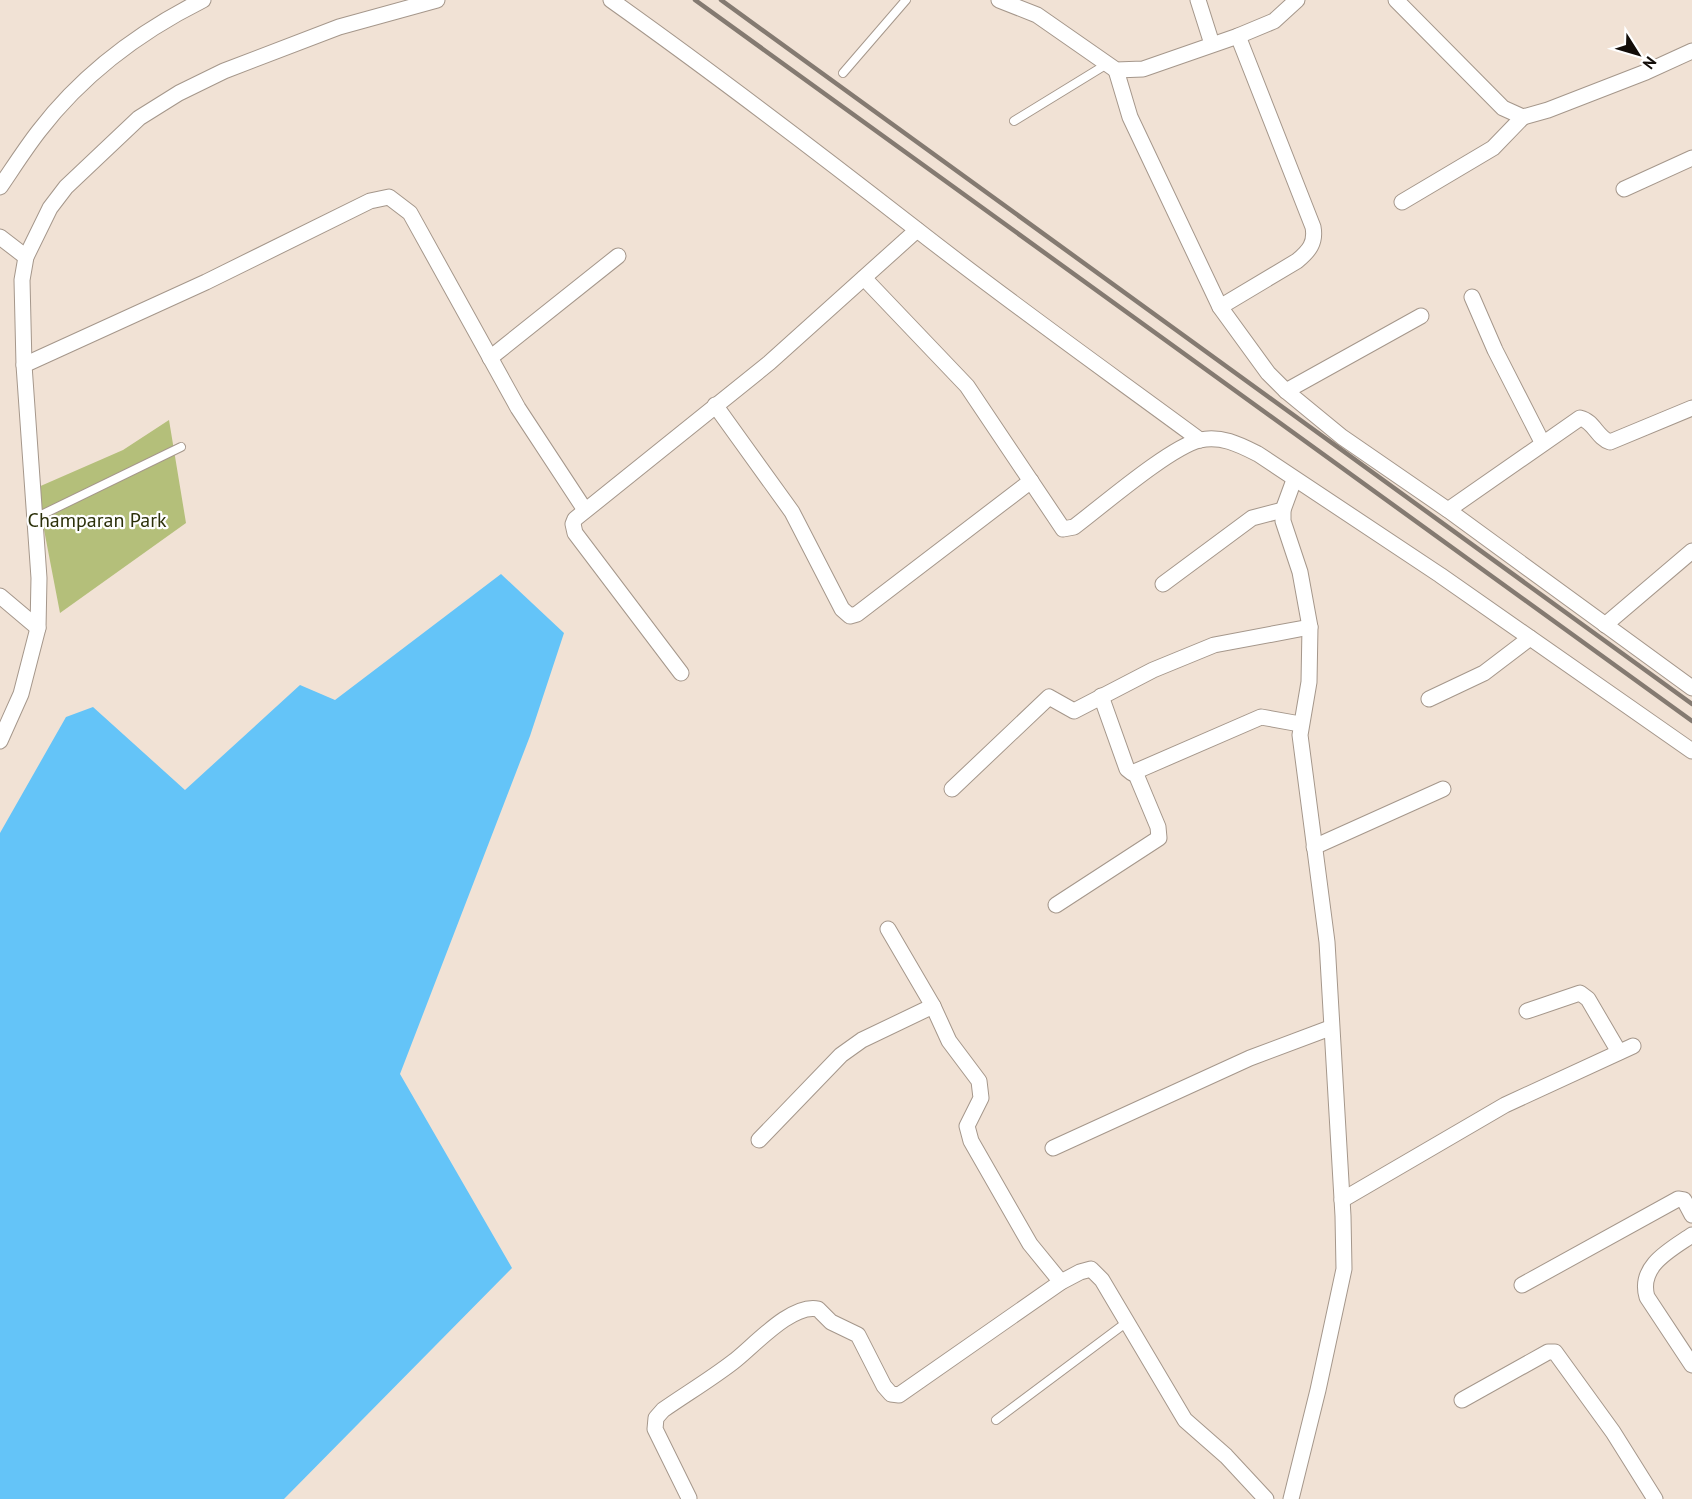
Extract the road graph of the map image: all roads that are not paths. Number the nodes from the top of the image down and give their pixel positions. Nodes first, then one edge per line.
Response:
1 (203, 0) edge
2 (437, 0) edge
3 (611, 0) edge
4 (906, 0) edge
5 (999, 0) edge
6 (1198, 0) edge
7 (1297, 0) edge
8 (1396, 0) edge
9 (1239, 36) junction
10 (1212, 44) junction
11 (1692, 51) edge
12 (1111, 67) junction
13 (843, 73) dead end
14 (1523, 117) junction
15 (1014, 121) dead end
16 (1692, 158) edge
17 (0, 187) edge
18 (1624, 189) dead end
19 (1402, 202) dead end
20 (916, 230) junction
21 (0, 237) edge
22 (618, 256) dead end
23 (26, 257) junction
24 (864, 278) junction
25 (1472, 297) dead end
26 (1220, 307) junction
27 (1421, 316) dead end
28 (490, 358) junction
29 (24, 365) junction
30 (1286, 391) junction
31 (716, 405) junction
32 (1692, 408) edge
33 (1200, 440) junction
34 (1542, 442) junction
35 (181, 447) dead end
36 (1294, 480) junction
37 (1031, 481) junction
38 (585, 510) junction
39 (1283, 510) junction
40 (1448, 510) junction
41 (35, 518) junction
42 (1692, 551) edge
43 (1162, 584) dead end
44 (0, 596) edge
45 (1605, 625) junction
46 (1310, 627) junction
47 (38, 628) junction
48 (1530, 638) junction
49 (681, 673) dead end
50 (1692, 688) edge
51 (1101, 696) junction
52 (1429, 699) dead end
53 (1300, 724) junction
54 (0, 741) edge
55 (1692, 751) edge
56 (1135, 772) junction
57 (952, 789) dead end
58 (1443, 789) dead end
59 (1314, 848) junction
60 (1056, 905) dead end
61 (888, 929) dead end
62 (933, 1006) junction
63 (1527, 1011) dead end
64 (1330, 1028) junction
65 (759, 1140) dead end
66 (1053, 1148) dead end
67 (1342, 1200) junction
68 (1692, 1215) edge
69 (1692, 1235) edge
70 (1061, 1282) junction
71 (1522, 1285) dead end
72 (1127, 1322) junction
73 (1692, 1365) edge
74 (1462, 1400) dead end
75 (996, 1420) dead end
76 (689, 1498) edge
77 (1266, 1499) edge
78 (1291, 1499) edge
79 (1654, 1499) edge

1 - 17 street
2 - 23 street
3 - 20 street
4 - 13 lane
5 - 12 street
6 - 10 street
7 - 9 street
8 - 14 street
9 - 10 street
9 - 26 street
10 - 12 street
11 - 14 street
12 - 15 lane
12 - 26 street
14 - 19 street
16 - 18 street
20 - 24 street
20 - 33 street
21 - 23 street
22 - 28 street
23 - 29 street
24 - 31 street
24 - 37 street
25 - 34 street
26 - 30 street
27 - 30 street
28 - 29 street
28 - 38 street
29 - 41 street
30 - 40 street
31 - 37 street
31 - 38 street
32 - 34 street
33 - 36 street
33 - 37 street
34 - 40 street
35 - 41 lane
36 - 39 street
36 - 48 street
38 - 49 street
39 - 43 street
39 - 46 street
40 - 45 street
41 - 47 street
42 - 45 street
44 - 47 street
45 - 50 street
46 - 51 street
46 - 53 street
47 - 54 street
48 - 52 street
48 - 55 street
51 - 56 street
51 - 57 street
53 - 56 street
53 - 59 street
56 - 60 street
58 - 59 street
59 - 64 street
61 - 62 street
62 - 65 street
62 - 70 street
63 - 67 street
64 - 66 street
64 - 67 street
67 - 78 street
68 - 71 street
69 - 73 street
70 - 72 street
70 - 76 street
72 - 75 lane
72 - 77 street
74 - 79 street

